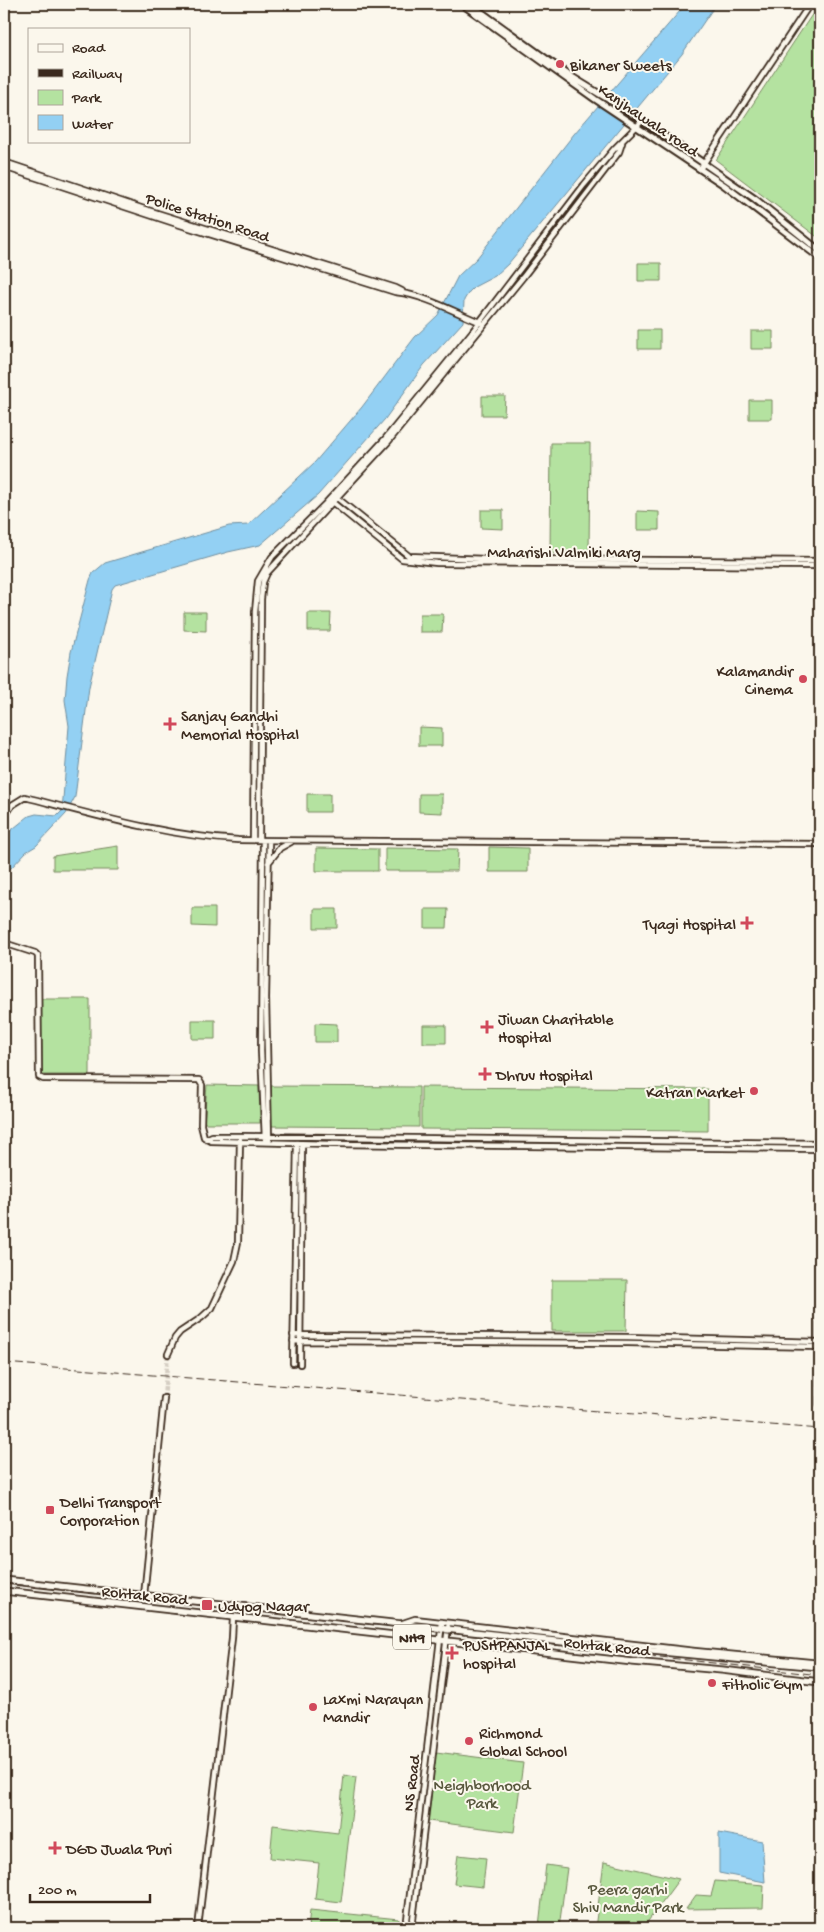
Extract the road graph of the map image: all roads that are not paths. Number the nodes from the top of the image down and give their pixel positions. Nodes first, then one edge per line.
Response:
1 (462, 4) edge
2 (470, 4) edge
3 (810, 4) edge
4 (642, 121) junction
5 (638, 126) junction
6 (622, 142) junction
7 (4, 162) edge
8 (702, 166) junction
9 (4, 167) edge
10 (540, 243) junction
11 (546, 246) junction
12 (820, 251) edge
13 (820, 258) edge
14 (506, 287) junction
15 (511, 291) junction
16 (404, 293) junction
17 (482, 323) junction
18 (335, 496) junction
19 (331, 501) junction
20 (383, 539) junction
21 (820, 561) edge
22 (820, 566) edge
23 (254, 694) junction
24 (260, 694) junction
25 (257, 737) junction
26 (13, 803) junction
27 (4, 810) edge
28 (4, 817) edge
29 (253, 840) junction
30 (264, 841) junction
31 (292, 841) junction
32 (820, 844) edge
33 (268, 864) junction
34 (4, 943) edge
35 (240, 1136) junction
36 (267, 1137) junction
37 (206, 1139) junction
38 (240, 1142) junction
39 (820, 1142) edge
40 (267, 1143) junction
41 (299, 1143) junction
42 (820, 1149) edge
43 (820, 1324) edge
44 (293, 1335) junction
45 (300, 1335) junction
46 (293, 1341) junction
47 (300, 1341) junction
48 (820, 1342) edge
49 (820, 1347) edge
50 (168, 1354) tunnel mouth
51 (293, 1364) dead end
52 (300, 1364) dead end
53 (164, 1398) tunnel mouth
54 (820, 1404) edge
55 (4, 1580) edge
56 (4, 1592) edge
57 (144, 1596) junction
58 (233, 1618) junction
59 (344, 1618) junction
60 (442, 1622) junction
61 (448, 1622) junction
62 (399, 1624) junction
63 (444, 1629) junction
64 (343, 1630) junction
65 (596, 1639) junction
66 (443, 1640) junction
67 (600, 1646) junction
68 (820, 1663) edge
69 (820, 1667) edge
70 (820, 1682) edge
71 (198, 1928) edge
72 (406, 1928) edge
73 (412, 1928) edge

1 - 5 main road, Kanjhawala road
2 - 4 main road, Kanjhawala road
3 - 8 street
4 - 5 street
4 - 8 main road, Kanjhawala road
5 - 6 street
5 - 8 main road, Kanjhawala road
6 - 10 street
6 - 11 street
7 - 16 street, Police Station Road
8 - 12 main road, Kanjhawala road
8 - 13 main road, Kanjhawala road
9 - 16 street, Police Station Road
10 - 11 street
10 - 14 street
11 - 15 street
14 - 15 street
14 - 17 street
15 - 17 street
16 - 17 street, Police Station Road
17 - 18 street
18 - 19 street
18 - 20 street, Maharishi Valmiki Marg
19 - 20 street, Maharishi Valmiki Marg
19 - 23 street
19 - 24 street
20 - 21 street, Maharishi Valmiki Marg
20 - 22 street, Maharishi Valmiki Marg
23 - 24 street
23 - 25 street
24 - 25 street
25 - 29 street
25 - 30 street
26 - 27 street
26 - 28 street
26 - 29 street
29 - 30 street
30 - 31 street
30 - 33 street
30 - 36 street
31 - 32 street
31 - 33 street
33 - 36 street
34 - 37 street
35 - 36 street
35 - 37 street
35 - 38 street
36 - 39 street
36 - 40 street
37 - 38 street
38 - 40 street
38 - 50 street
40 - 41 street
41 - 42 street
41 - 44 street
41 - 45 street
43 - 48 street
44 - 45 street
44 - 46 street
45 - 47 street
45 - 48 street
46 - 47 street
46 - 51 street
47 - 49 street
47 - 52 street
48 - 49 street
49 - 54 street
53 - 57 street
55 - 57 highway, Rohtak Road / NH9
56 - 58 highway, Rohtak Road / NH9
57 - 59 highway, Rohtak Road / NH9
58 - 64 highway, Rohtak Road / NH9
58 - 71 street
59 - 62 highway, Rohtak Road / NH9
59 - 64 highway
60 - 61 street
60 - 62 street
60 - 63 street
61 - 63 street
61 - 65 street
62 - 63 highway, Rohtak Road / NH9
63 - 66 street
63 - 67 highway, Rohtak Road / NH9
64 - 66 highway, Rohtak Road / NH9
65 - 67 highway
65 - 68 street
66 - 70 highway, Rohtak Road / NH9
66 - 72 street, NS Road
66 - 73 street
67 - 69 highway, Rohtak Road / NH9

